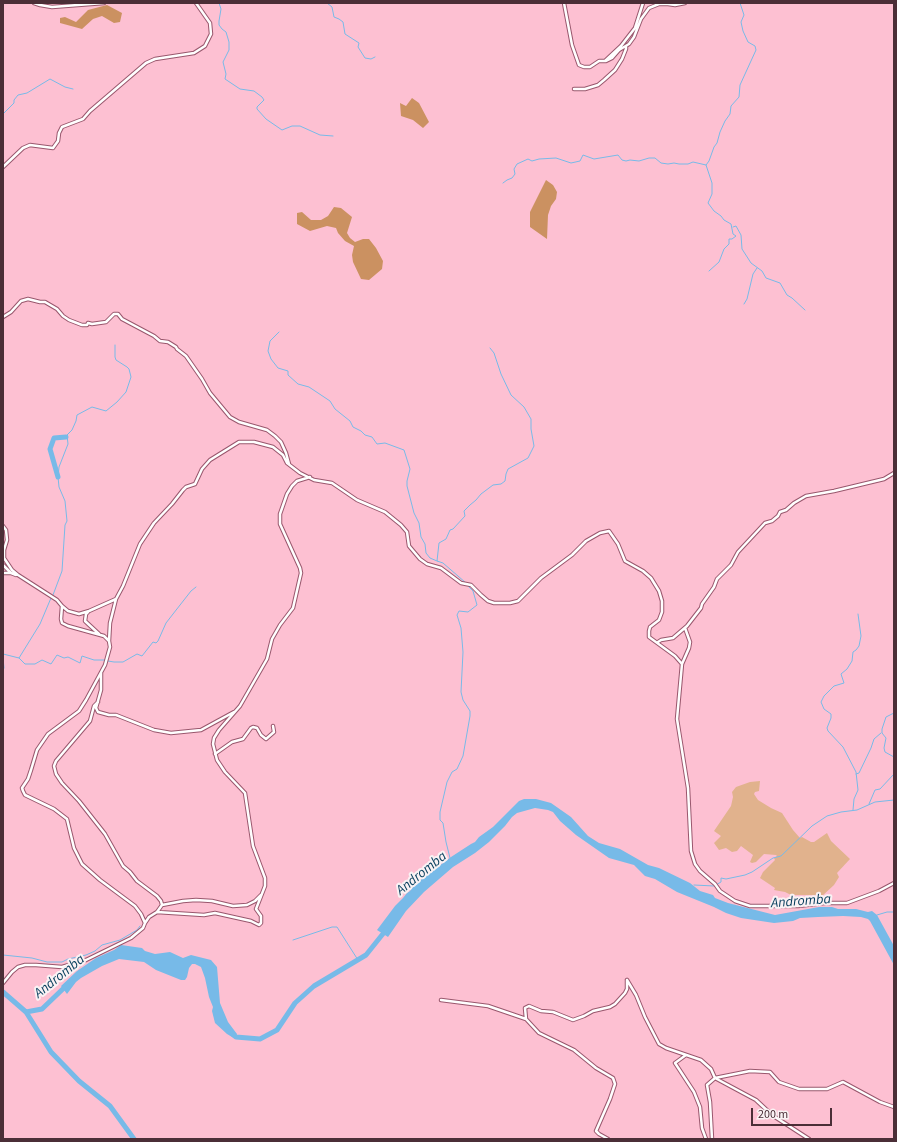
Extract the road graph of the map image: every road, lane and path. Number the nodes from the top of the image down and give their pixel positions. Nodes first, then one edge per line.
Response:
1 (34, 3) edge
2 (104, 3) edge
3 (196, 3) edge
4 (564, 3) edge
5 (643, 3) edge
6 (685, 3) edge
7 (626, 46) junction
8 (605, 61) junction
9 (574, 89) dead end
10 (3, 167) edge
11 (3, 317) edge
12 (290, 464) junction
13 (894, 473) edge
14 (310, 477) junction
15 (3, 526) edge
16 (3, 565) edge
17 (3, 573) edge
18 (11, 573) junction
19 (18, 575) junction
20 (116, 599) junction
21 (62, 606) junction
22 (89, 611) junction
23 (685, 628) junction
24 (101, 635) junction
25 (108, 641) junction
26 (658, 642) junction
27 (682, 664) junction
28 (101, 672) junction
29 (98, 702) junction
30 (236, 712) junction
31 (273, 726) dead end
32 (215, 754) junction
33 (894, 883) edge
34 (262, 895) junction
35 (162, 905) junction
36 (157, 912) junction
37 (145, 923) junction
38 (3, 982) edge
39 (441, 1000) dead end
40 (526, 1019) junction
41 (686, 1055) junction
42 (715, 1078) junction
43 (894, 1107) edge
44 (608, 1139) edge
45 (706, 1139) edge
46 (712, 1139) edge
47 (809, 1139) edge

1 - 2 street
3 - 10 street
4 - 8 street
5 - 8 street
6 - 7 street
7 - 8 street
7 - 9 street
11 - 12 street
12 - 14 street
12 - 20 street
13 - 23 street
14 - 26 street
14 - 30 street
15 - 19 street
16 - 18 street
17 - 18 street
18 - 19 street
19 - 21 street
20 - 22 street
20 - 25 street
21 - 22 street
21 - 24 street
22 - 24 street
23 - 26 street
23 - 27 street
24 - 25 street
25 - 28 street
26 - 27 street
27 - 33 street
28 - 29 street
28 - 37 street
29 - 30 street
29 - 35 street
30 - 32 street
31 - 32 street
32 - 34 street
34 - 35 street
34 - 36 street
35 - 36 street
36 - 37 street
37 - 38 street
39 - 40 street
40 - 41 street
40 - 44 street
41 - 42 street
41 - 45 street
42 - 43 street
42 - 46 street
42 - 47 street

